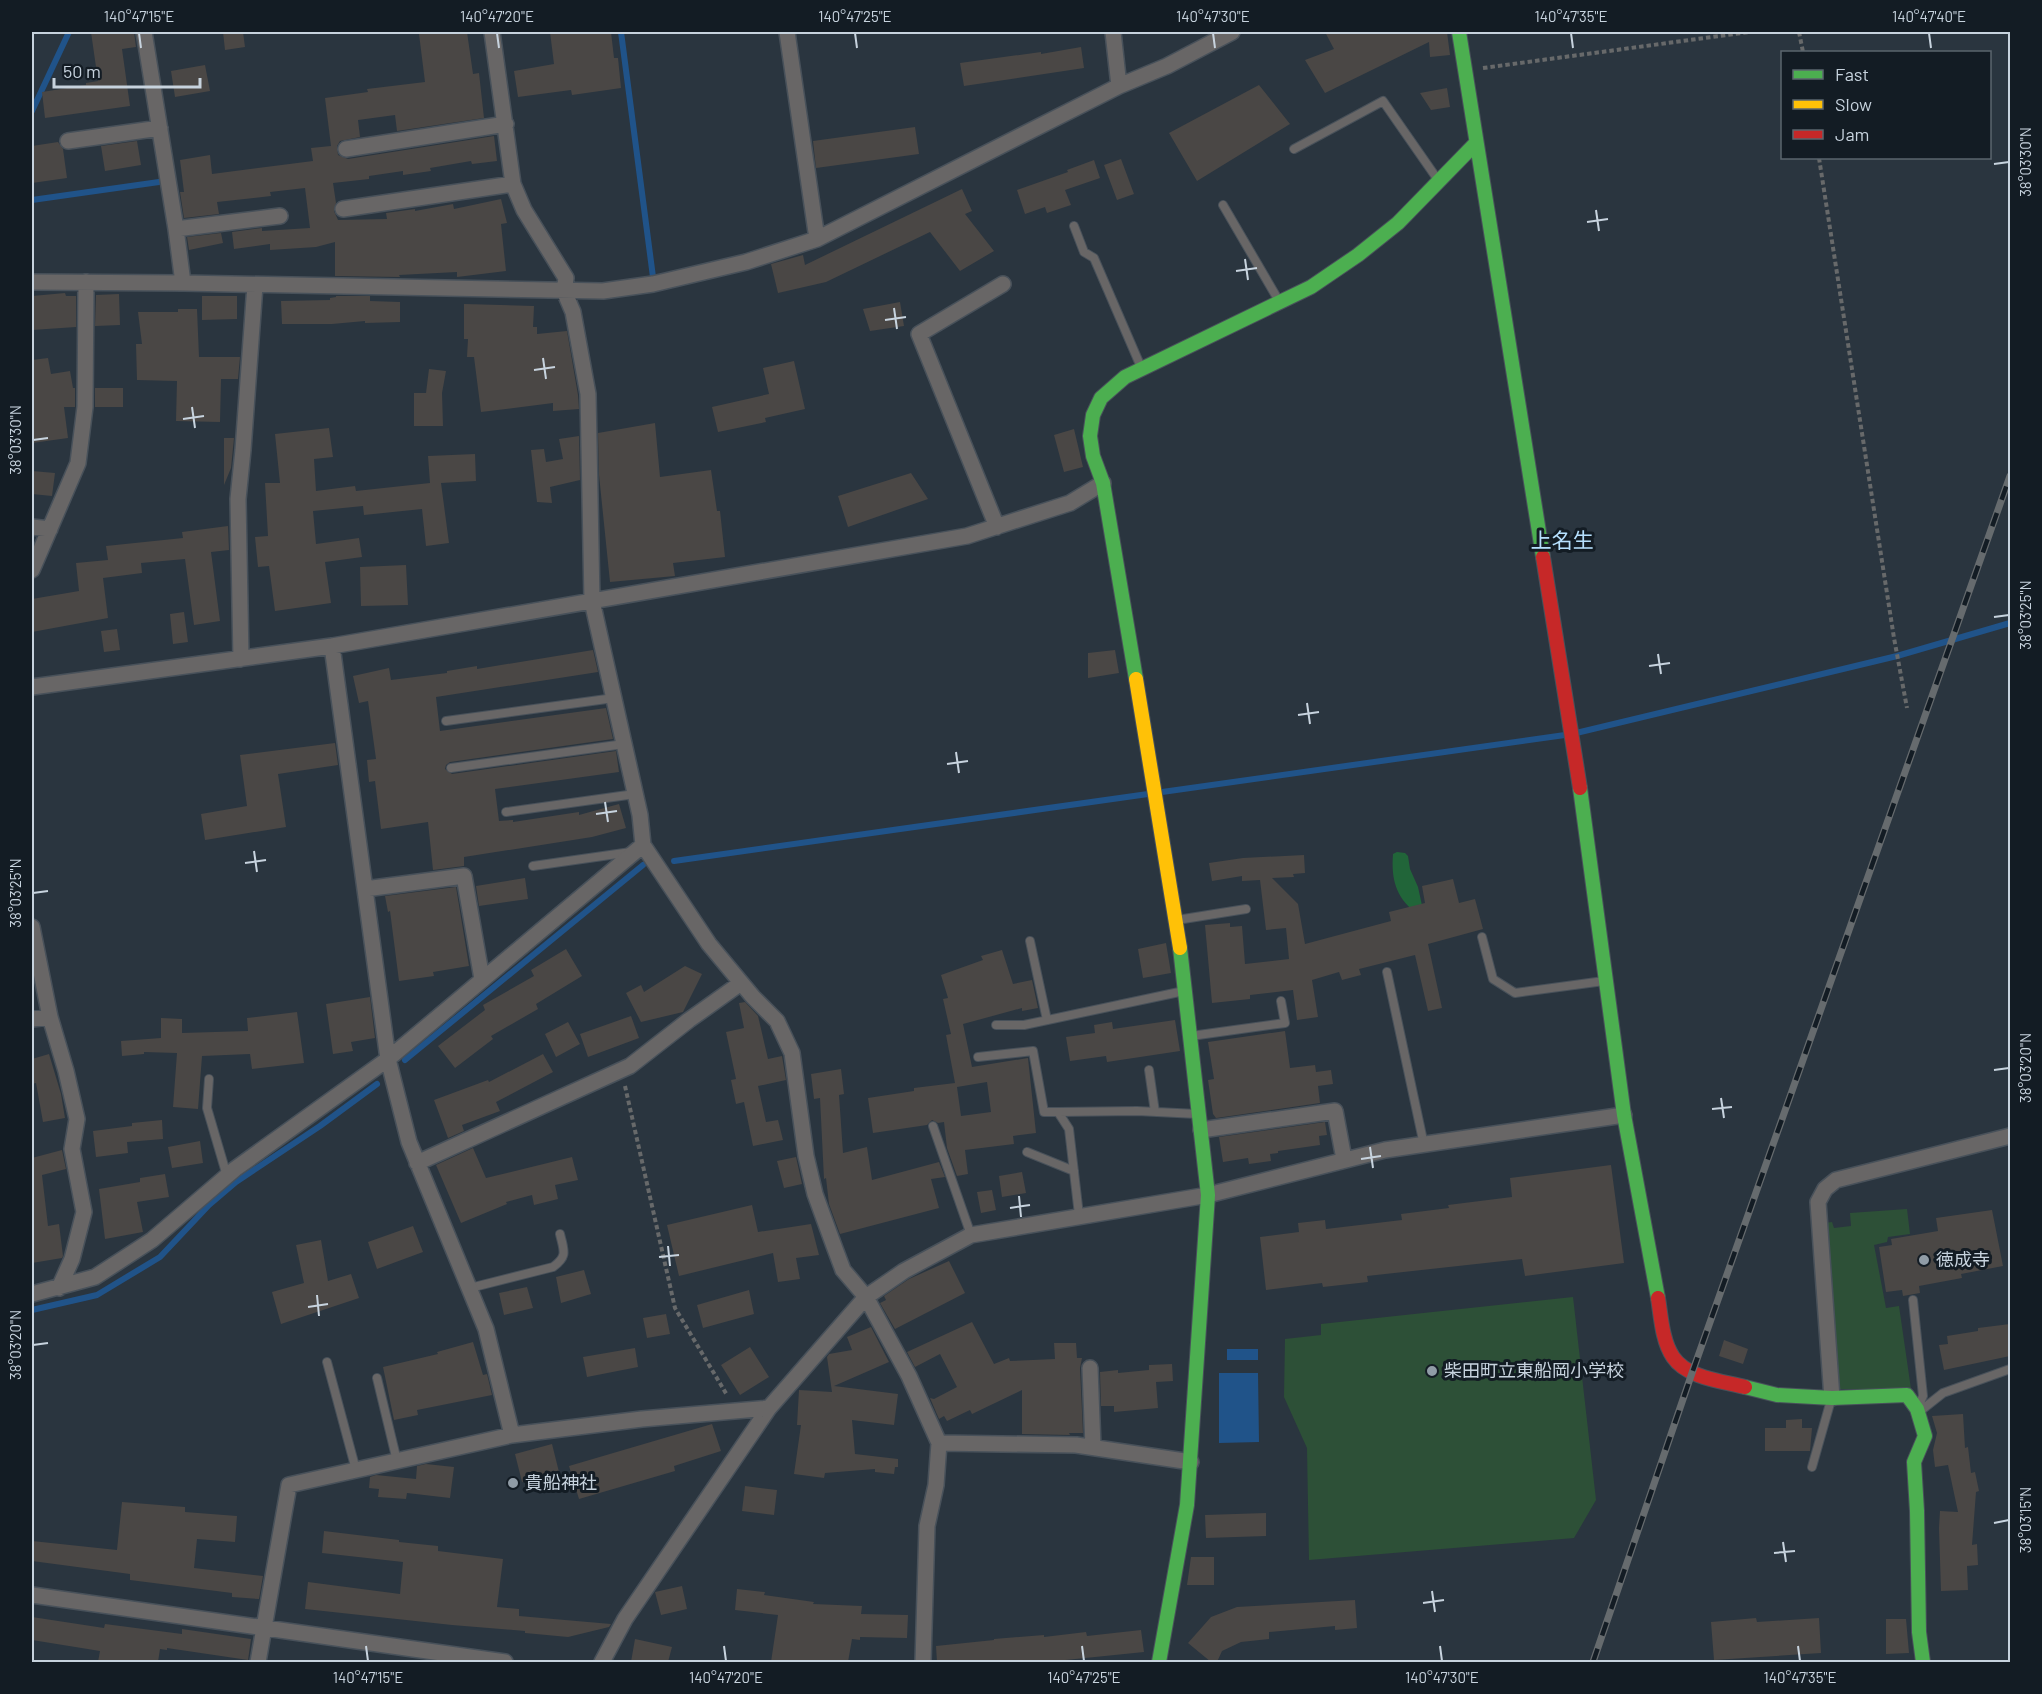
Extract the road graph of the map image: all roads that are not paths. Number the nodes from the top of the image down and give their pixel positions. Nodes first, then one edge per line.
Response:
1 (144, 32) edge
2 (492, 32) edge
3 (787, 32) edge
4 (1113, 32) edge
5 (1232, 32) edge
6 (1459, 32) edge
7 (1119, 86) junction
8 (506, 124) junction
9 (160, 128) junction
10 (68, 141) dead end
11 (1476, 143) junction
12 (346, 149) dead end
13 (1294, 149) dead end
14 (1438, 182) junction
15 (513, 184) junction
16 (1223, 205) dead end
17 (343, 209) dead end
18 (280, 216) dead end
19 (1074, 226) dead end
20 (176, 229) junction
21 (817, 239) junction
22 (32, 282) edge
23 (86, 282) junction
24 (183, 283) junction
25 (1003, 284) dead end
26 (255, 285) junction
27 (564, 291) junction
28 (1280, 302) junction
29 (1142, 369) junction
30 (1103, 483) junction
31 (32, 527) edge
32 (997, 527) junction
33 (50, 529) junction
34 (32, 569) edge
35 (592, 601) junction
36 (333, 646) junction
37 (241, 659) junction
38 (32, 687) edge
39 (614, 698) junction
40 (446, 721) dead end
41 (624, 744) junction
42 (451, 768) dead end
43 (635, 794) junction
44 (506, 812) dead end
45 (639, 848) junction
46 (533, 866) dead end
47 (365, 889) junction
48 (1246, 909) dead end
49 (1176, 920) junction
50 (32, 927) edge
51 (1482, 937) dead end
52 (1030, 941) dead end
53 (1387, 972) dead end
54 (482, 979) junction
55 (1606, 981) junction
56 (741, 983) junction
57 (1186, 990) junction
58 (1281, 1001) dead end
59 (50, 1017) junction
60 (32, 1019) edge
61 (1047, 1020) junction
62 (996, 1024) dead end
63 (1190, 1036) junction
64 (978, 1057) dead end
65 (388, 1059) junction
66 (1149, 1070) dead end
67 (209, 1079) dead end
68 (1058, 1112) junction
69 (1155, 1112) junction
70 (1624, 1115) junction
71 (1200, 1122) junction
72 (933, 1126) dead end
73 (2010, 1136) edge
74 (1424, 1145) junction
75 (1027, 1152) dead end
76 (1344, 1159) junction
77 (417, 1162) junction
78 (1074, 1171) junction
79 (226, 1176) junction
80 (1208, 1195) junction
81 (1079, 1215) junction
82 (560, 1234) dead end
83 (972, 1235) junction
84 (59, 1288) junction
85 (470, 1288) junction
86 (32, 1294) edge
87 (866, 1297) junction
88 (1913, 1300) dead end
89 (327, 1362) dead end
90 (1090, 1368) dead end
91 (2010, 1369) edge
92 (377, 1378) dead end
93 (1832, 1398) junction
94 (769, 1408) junction
95 (1918, 1411) junction
96 (513, 1435) junction
97 (939, 1443) junction
98 (1093, 1447) junction
99 (397, 1461) junction
100 (1191, 1462) junction
101 (1812, 1467) dead end
102 (356, 1470) junction
103 (32, 1595) edge
104 (264, 1627) junction
105 (258, 1662) edge
106 (505, 1662) edge
107 (602, 1662) edge
108 (922, 1662) edge
109 (1160, 1662) edge
110 (1923, 1662) edge

1 - 9 street
2 - 8 street
3 - 21 street
4 - 7 street
5 - 7 street
6 - 11 street
7 - 21 street
8 - 12 street
8 - 15 street
9 - 10 street
9 - 20 street
11 - 14 street
11 - 55 street
13 - 14 lane
14 - 28 street
15 - 17 street
15 - 27 street
16 - 28 lane
18 - 20 street
19 - 29 lane
20 - 24 street
21 - 27 street
22 - 23 street
23 - 24 street
23 - 33 street
24 - 26 street
25 - 32 street
26 - 27 street
26 - 37 street
27 - 35 street
28 - 29 street
29 - 30 street
30 - 32 street
30 - 49 street
31 - 33 street
32 - 35 street
33 - 34 street
35 - 36 street
35 - 39 street
36 - 37 street
36 - 47 street
37 - 38 street
39 - 40 lane
39 - 41 street
41 - 42 lane
41 - 43 street
43 - 44 lane
43 - 45 street
45 - 46 lane
45 - 54 street
45 - 56 street
47 - 54 street
47 - 65 street
48 - 49 lane
49 - 57 street
50 - 59 street
51 - 55 lane
52 - 61 lane
53 - 74 lane
54 - 65 street
55 - 70 street
56 - 77 street
56 - 87 street
57 - 61 lane
57 - 63 street
58 - 63 lane
59 - 60 street
59 - 84 street
61 - 62 lane
63 - 71 street
64 - 68 lane
65 - 77 street
65 - 79 street
66 - 69 lane
67 - 79 lane
68 - 69 lane
68 - 78 lane
69 - 71 lane
70 - 74 street
70 - 93 street
71 - 76 street
71 - 80 street
72 - 83 lane
73 - 93 street
74 - 76 street
75 - 78 lane
76 - 80 street
77 - 85 street
78 - 81 lane
79 - 84 street
80 - 81 street
80 - 100 street
81 - 83 street
82 - 85 lane
83 - 87 street
84 - 86 street
85 - 96 street
87 - 94 street
87 - 97 street
88 - 95 lane
89 - 102 lane
90 - 98 street
91 - 95 lane
92 - 99 lane
93 - 95 street
93 - 101 lane
94 - 96 street
94 - 107 street
95 - 110 street
96 - 99 street
97 - 98 street
97 - 108 street
98 - 100 street
99 - 102 street
100 - 109 street
102 - 104 street
103 - 104 street
104 - 105 street
104 - 106 street

